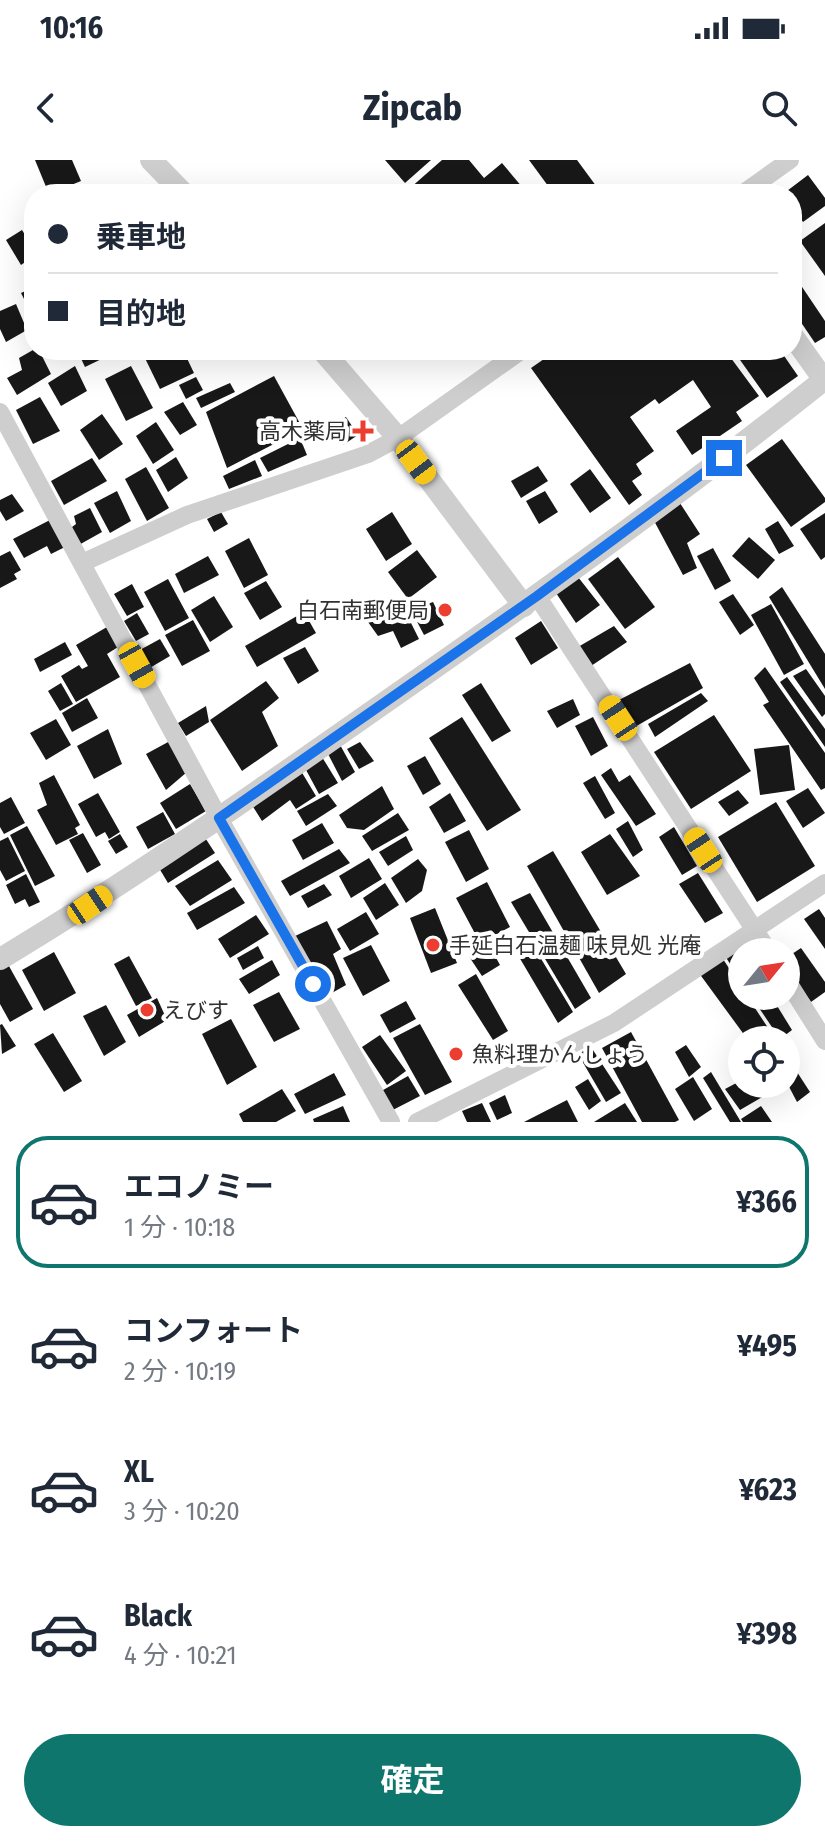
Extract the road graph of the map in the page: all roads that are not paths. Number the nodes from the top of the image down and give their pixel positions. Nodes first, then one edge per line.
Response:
1 (151, 160) edge
2 (790, 160) edge
3 (174, 184) edge
4 (756, 184) edge
5 (802, 349) edge
6 (331, 360) edge
7 (508, 360) edge
8 (825, 380) edge
9 (0, 412) edge
10 (398, 438) junction
11 (82, 563) junction
12 (531, 601) junction
13 (219, 818) junction
14 (825, 883) edge
15 (755, 930) junction
16 (760, 938) edge
17 (0, 959) edge
18 (800, 1001) edge
19 (825, 1041) edge
20 (391, 1122) edge
21 (417, 1122) edge

1 - 3 street
2 - 4 street
5 - 8 street
6 - 10 street
7 - 10 street
8 - 12 street
9 - 11 street
10 - 11 street
10 - 12 street
11 - 13 street
12 - 13 street
12 - 15 street
13 - 17 street
13 - 20 street
14 - 15 street
15 - 16 street
15 - 21 street
18 - 19 street

